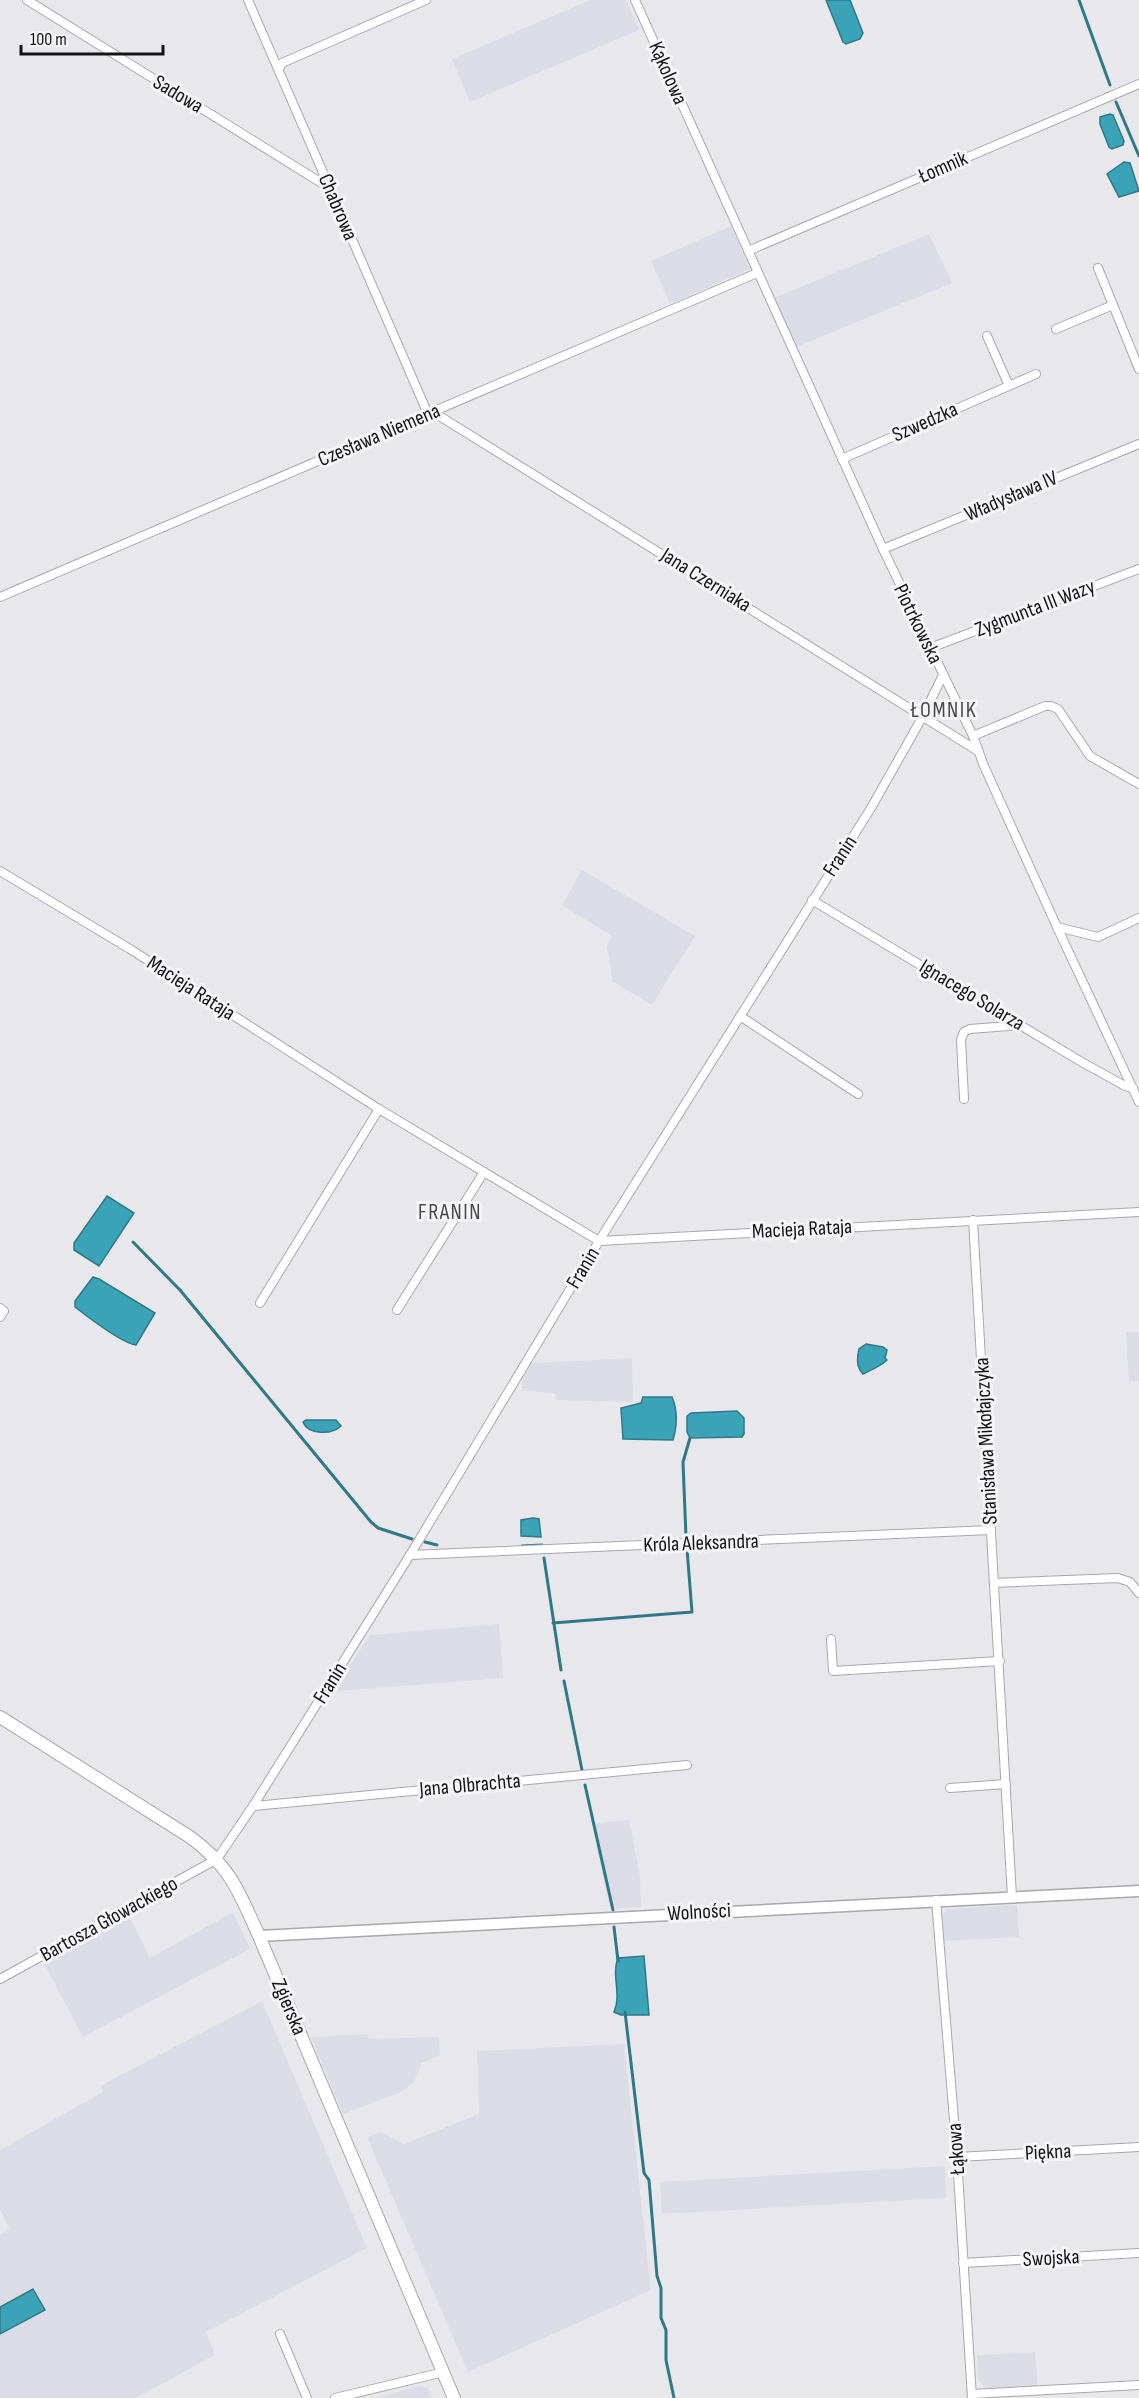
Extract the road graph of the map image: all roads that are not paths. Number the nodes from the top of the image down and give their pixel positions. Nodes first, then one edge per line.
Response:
1 (27, 0) edge
2 (248, 0) edge
3 (426, 0) edge
4 (635, 0) edge
5 (279, 69) junction
6 (1139, 84) edge
7 (700, 145) joint
8 (329, 187) junction
9 (748, 251) junction
10 (1098, 268) dead end
11 (757, 273) junction
12 (1113, 305) junction
13 (1056, 329) dead end
14 (987, 336) dead end
15 (1139, 369) edge
16 (1036, 374) dead end
17 (1009, 386) junction
18 (431, 413) junction
19 (1139, 444) edge
20 (842, 459) junction
21 (883, 549) junction
22 (1139, 569) edge
23 (0, 597) edge
24 (930, 648) junction
25 (943, 675) junction
26 (923, 716) junction
27 (973, 736) junction
28 (978, 751) junction
29 (1139, 783) edge
30 (0, 871) edge
31 (813, 900) junction
32 (1139, 918) edge
33 (1057, 927) junction
34 (740, 1016) junction
35 (1022, 1025) junction
36 (1133, 1088) junction
37 (858, 1094) dead end
38 (964, 1099) dead end
39 (1139, 1102) edge
40 (379, 1109) junction
41 (484, 1172) junction
42 (1139, 1212) edge
43 (973, 1220) junction
44 (599, 1241) junction
45 (260, 1303) dead end
46 (0, 1308) edge
47 (397, 1310) dead end
48 (0, 1317) edge
49 (991, 1530) junction
50 (410, 1555) junction
51 (994, 1583) junction
52 (1139, 1593) edge
53 (831, 1639) dead end
54 (1000, 1661) junction
55 (0, 1717) edge
56 (687, 1765) dead end
57 (1006, 1784) junction
58 (950, 1788) dead end
59 (253, 1806) junction
60 (217, 1859) junction
61 (1139, 1891) edge
62 (1012, 1897) junction
63 (936, 1900) junction
64 (259, 1936) junction
65 (0, 1979) edge
66 (1139, 2146) edge
67 (957, 2157) junction
68 (1139, 2253) edge
69 (963, 2263) junction
70 (280, 2334) dead end
71 (444, 2372) junction
72 (1139, 2385) edge
73 (972, 2396) edge
74 (307, 2398) edge
75 (335, 2398) edge
76 (454, 2398) edge

1 - 8 street, Sadowa
2 - 5 street, Chabrowa
3 - 5 street
4 - 7 street, Kąkolowa
5 - 8 street, Chabrowa
6 - 9 street, Łomnik
7 - 9 street, Piotrkowska
8 - 18 street, Chabrowa
9 - 11 street, Piotrkowska
10 - 12 street
11 - 18 street, Czesława Niemena
11 - 20 street, Piotrkowska
12 - 13 street
12 - 15 street
14 - 17 street
16 - 17 street, Szwedzka
17 - 20 street, Szwedzka
18 - 23 street, Czesława Niemena
18 - 26 street, Jana Czerniaka
19 - 21 street, Władysława IV
20 - 21 street, Piotrkowska
21 - 24 street, Piotrkowska
22 - 24 street, Zygmunta III Wazy
24 - 25 street, Piotrkowska
25 - 26 street, Franin
25 - 27 street, Piotrkowska
26 - 28 street, Jana Czerniaka
26 - 31 street, Franin
27 - 28 street, Piotrkowska
27 - 29 street
28 - 33 street, Piotrkowska
30 - 40 street, Macieja Rataja
31 - 34 street, Franin
31 - 35 street, Ignacego Solarza
32 - 33 street
33 - 36 street, Piotrkowska
34 - 37 street
34 - 44 street, Franin
35 - 36 street, Ignacego Solarza
35 - 38 street
36 - 39 street, Piotrkowska
40 - 41 street, Macieja Rataja
40 - 45 street
41 - 44 street, Macieja Rataja
41 - 47 street
42 - 43 street, Macieja Rataja
43 - 44 street, Macieja Rataja
43 - 49 street, Stanisława Mikołajczyka
44 - 50 street, Franin
46 - 48 street
49 - 50 street, Króla Aleksandra
49 - 51 street, Stanisława Mikołajczyka
50 - 59 street, Franin
51 - 52 street
51 - 54 street, Stanisława Mikołajczyka
53 - 54 street
54 - 57 street, Stanisława Mikołajczyka
55 - 60 main road, Zgierska
56 - 59 street, Jana Olbrachta
57 - 58 street
57 - 62 street, Stanisława Mikołajczyka
59 - 60 street, Franin
60 - 64 main road, Zgierska
60 - 65 street, Bartosza Głowackiego
61 - 62 street, Wolności
62 - 63 street, Wolności
63 - 64 street, Wolności
63 - 67 street, Łąkowa
64 - 71 main road, Zgierska
66 - 67 street, Piękna
67 - 69 street, Łąkowa
68 - 69 street, Swojska
69 - 73 street, Łąkowa
70 - 74 street
71 - 75 street
71 - 76 main road, Zgierska
72 - 73 street

